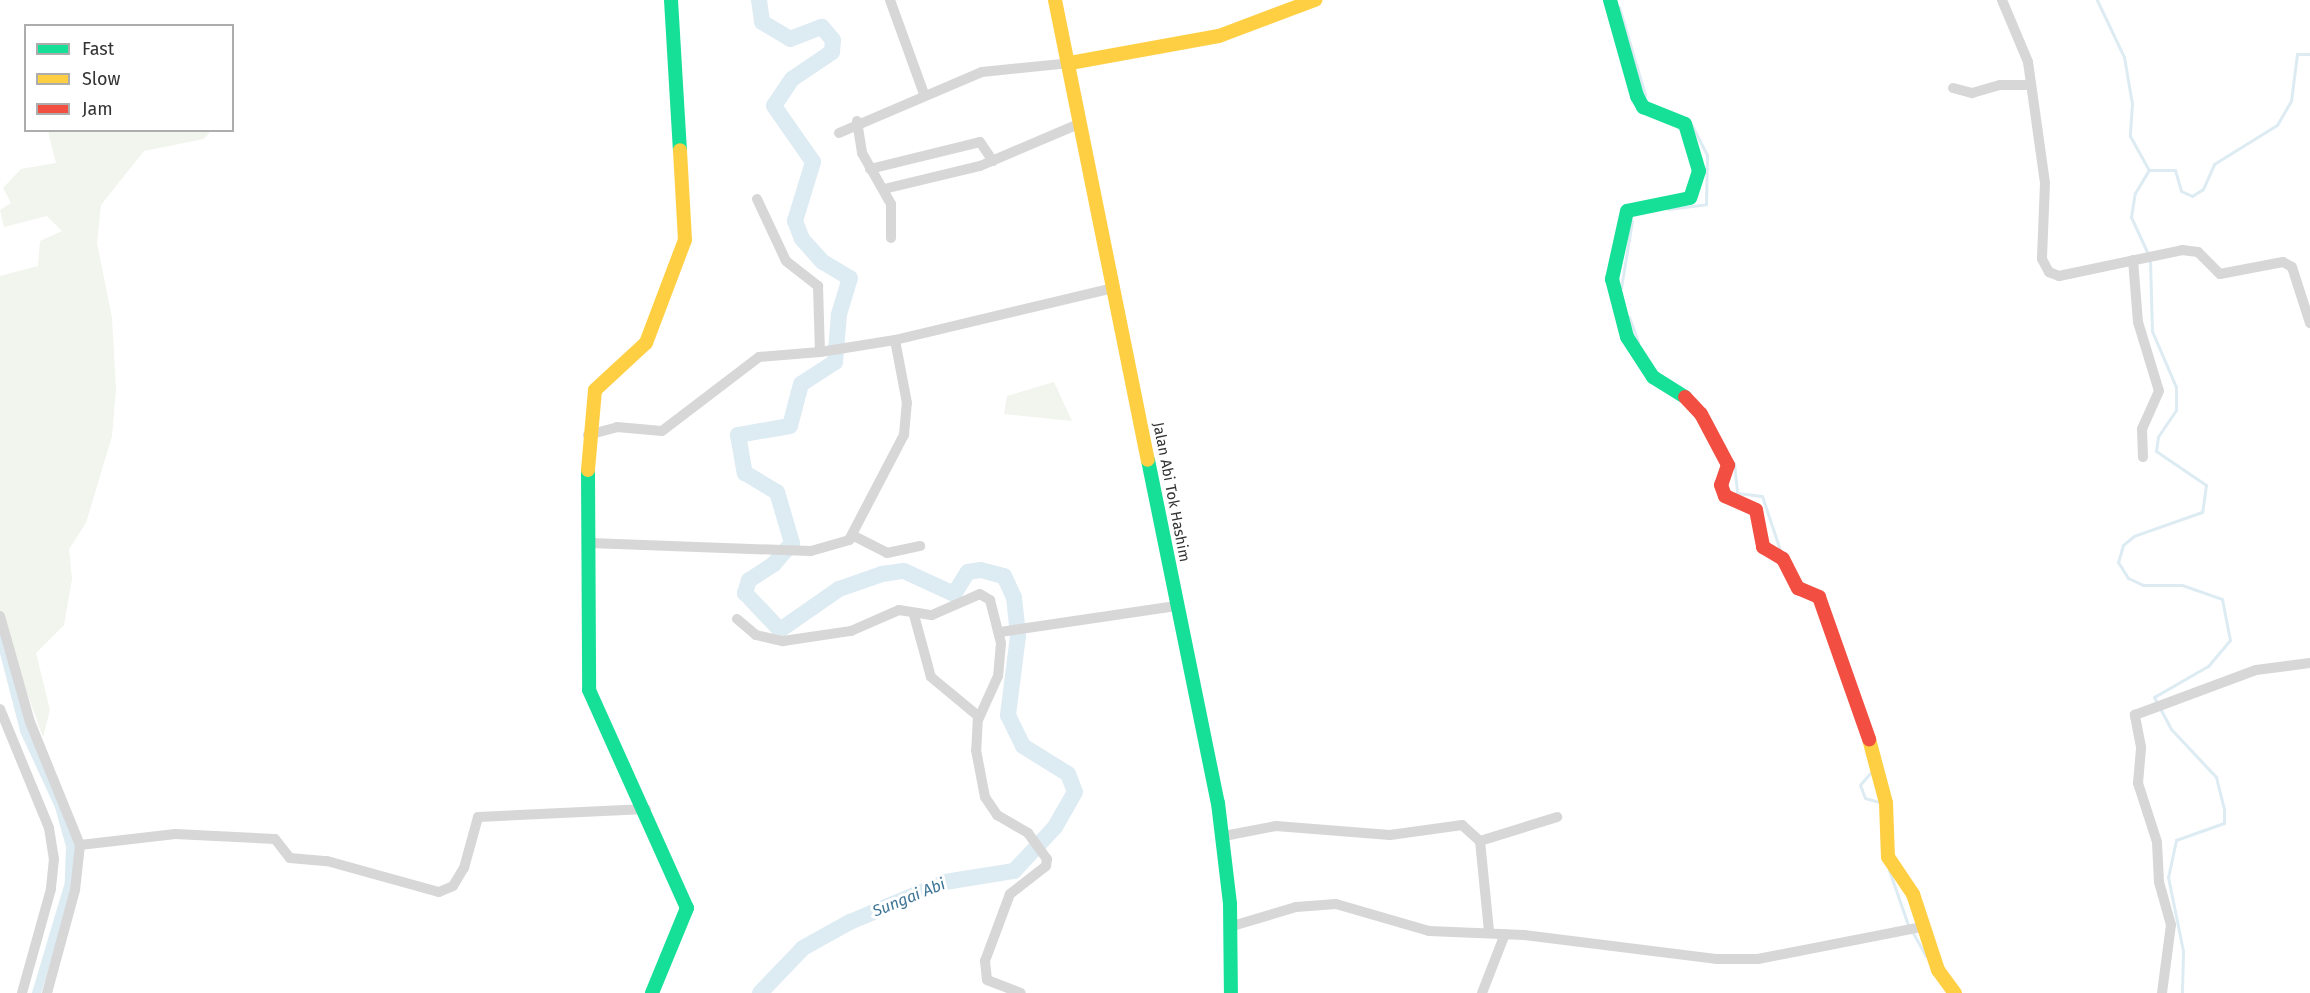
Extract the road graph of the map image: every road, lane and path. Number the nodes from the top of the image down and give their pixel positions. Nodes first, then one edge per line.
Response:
1 (671, 0) edge
2 (890, 0) edge
3 (1055, 0) edge
4 (1316, 0) edge
5 (1610, 0) edge
6 (2002, 0) edge
7 (1070, 63) junction
8 (2030, 85) junction
9 (1953, 88) dead end
10 (924, 94) junction
11 (857, 121) junction
12 (1081, 123) junction
13 (839, 132) dead end
14 (993, 161) junction
15 (870, 169) junction
16 (884, 189) junction
17 (757, 199) dead end
18 (891, 238) dead end
19 (2138, 259) junction
20 (1113, 288) junction
21 (2310, 323) edge
22 (895, 340) junction
23 (825, 351) junction
24 (588, 435) junction
25 (2143, 457) dead end
26 (854, 536) junction
27 (590, 543) junction
28 (920, 546) dead end
29 (1176, 606) junction
30 (914, 615) junction
31 (0, 616) edge
32 (737, 619) dead end
33 (1000, 632) junction
34 (2310, 663) edge
35 (0, 709) edge
36 (978, 720) junction
37 (646, 809) junction
38 (1557, 817) dead end
39 (1224, 836) junction
40 (1480, 841) junction
41 (80, 845) junction
42 (1230, 927) junction
43 (1914, 929) junction
44 (1490, 931) junction
45 (1505, 934) junction
46 (22, 993) edge
47 (47, 993) edge
48 (652, 993) edge
49 (1021, 993) edge
50 (1231, 993) edge
51 (1482, 993) edge
52 (1955, 993) edge
53 (2162, 993) edge

1 - 24 street
2 - 10 street
3 - 7 street, Jalan Abi Tok Hashim
4 - 7 street
5 - 43 street
6 - 8 street
7 - 10 street
7 - 12 street, Jalan Abi Tok Hashim
8 - 9 street
8 - 19 street
10 - 11 street
11 - 13 street
11 - 15 street
12 - 14 street
12 - 20 street, Jalan Abi Tok Hashim
14 - 15 street
14 - 16 street
15 - 16 street
16 - 18 street
17 - 23 street
19 - 21 street
19 - 25 street
20 - 22 street
20 - 29 street, Jalan Abi Tok Hashim
22 - 23 street
22 - 26 street
23 - 24 street
24 - 27 street
26 - 27 street
26 - 28 street
27 - 37 street
29 - 33 street
29 - 39 street, Jalan Abi Tok Hashim
30 - 32 street
30 - 33 street
30 - 36 street
31 - 41 street
33 - 36 street
34 - 53 street
35 - 46 street
36 - 49 street
37 - 41 street
37 - 48 street
38 - 40 street
39 - 40 street
39 - 42 street, Jalan Abi Tok Hashim
40 - 44 street
41 - 47 street
42 - 44 street
42 - 50 street, Jalan Abi Tok Hashim
43 - 45 street
43 - 52 street
44 - 45 street
45 - 51 street

